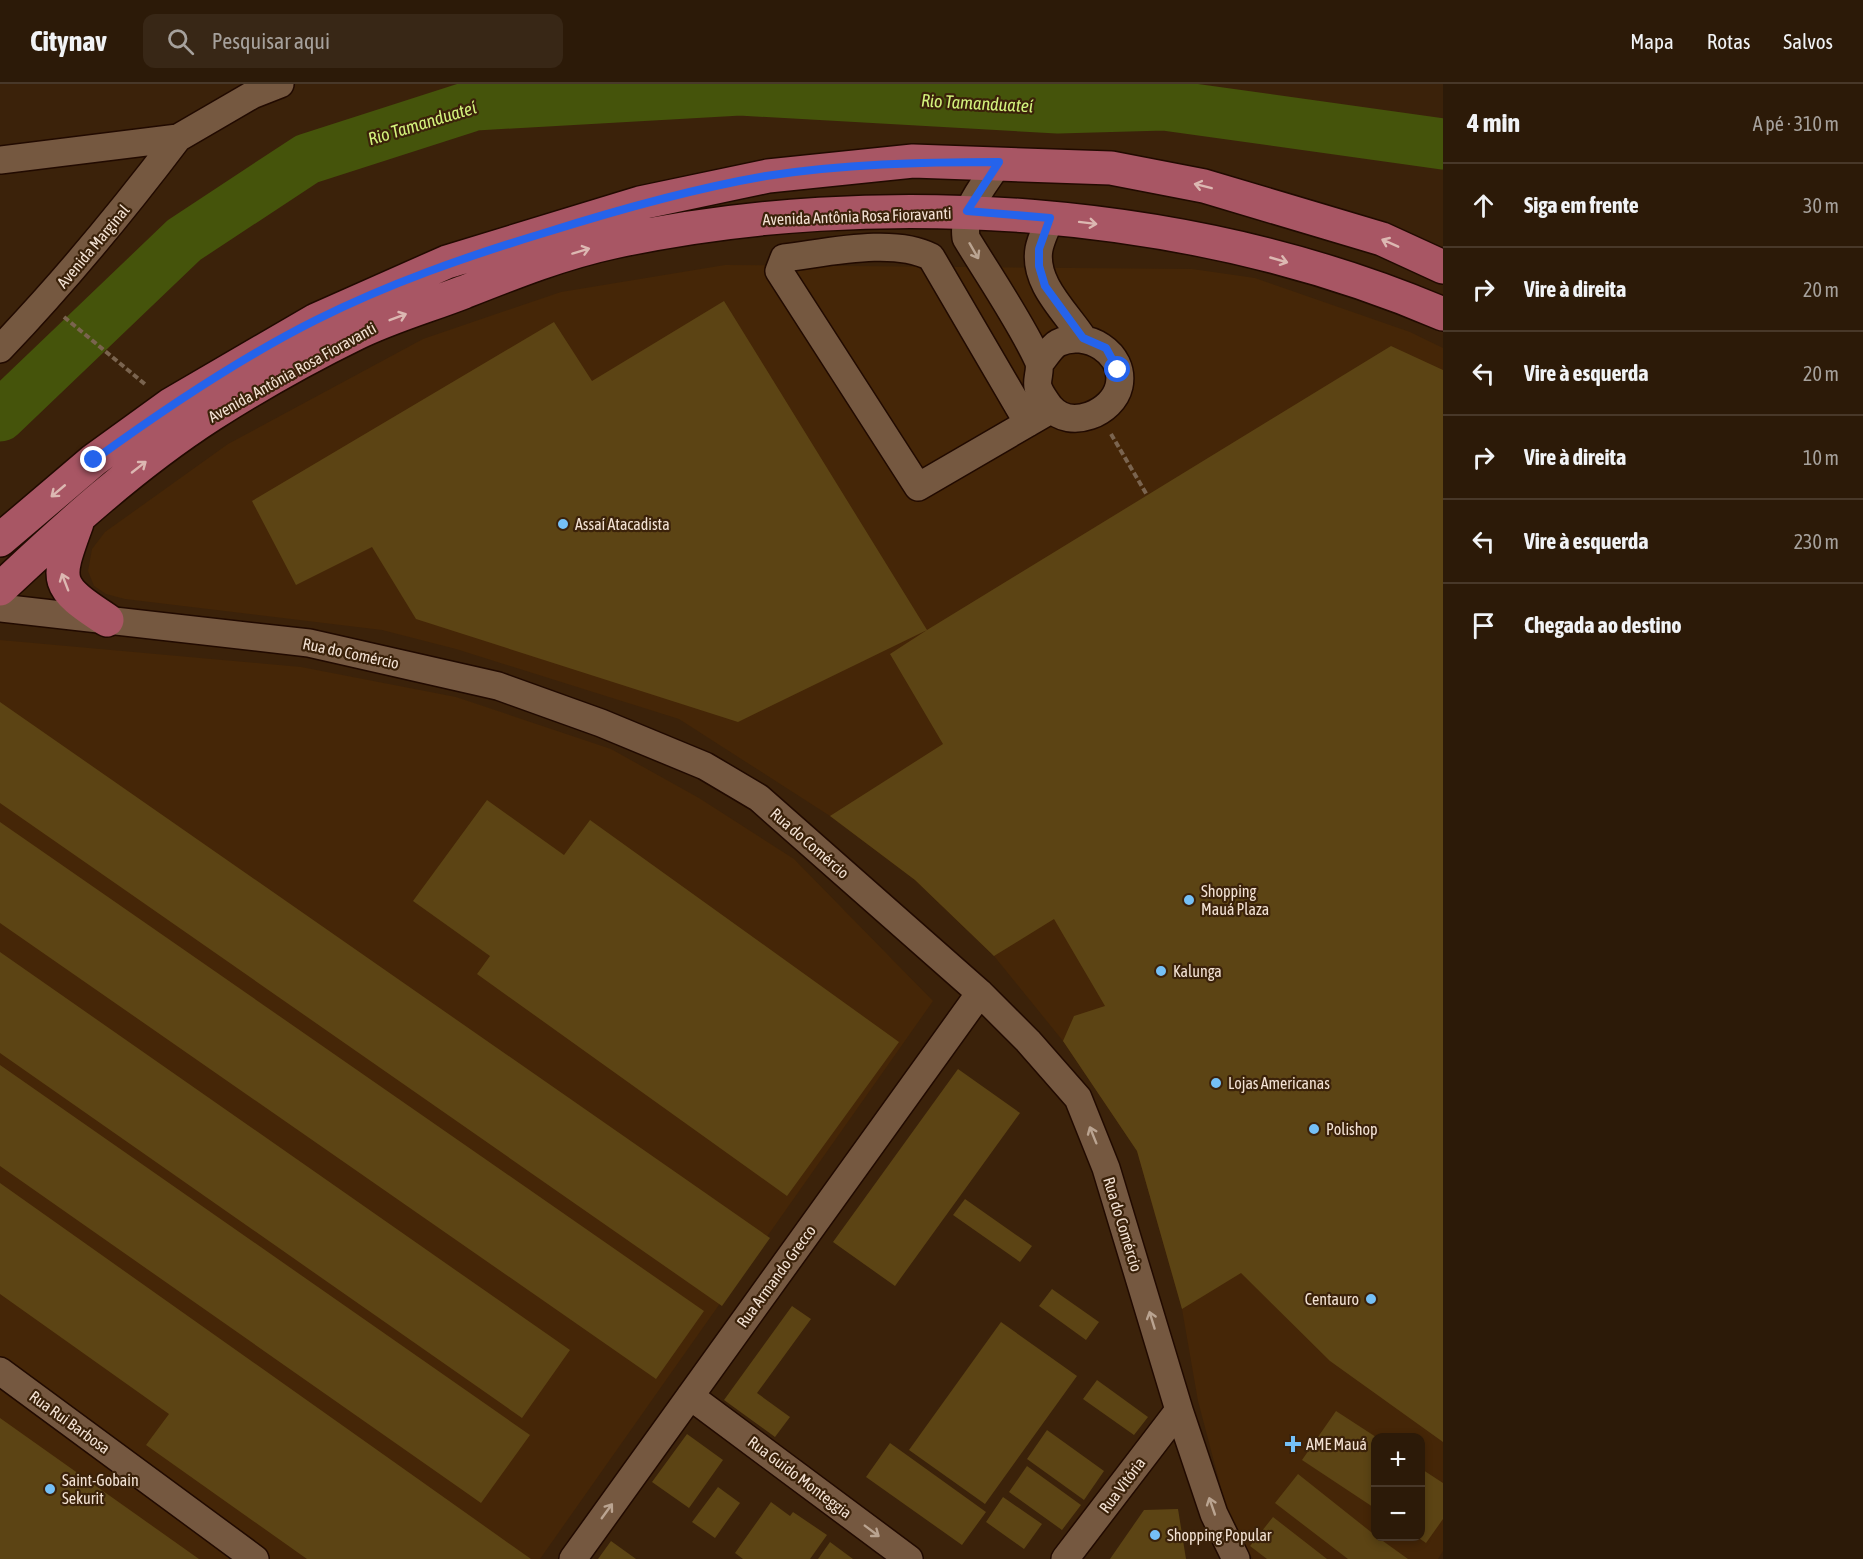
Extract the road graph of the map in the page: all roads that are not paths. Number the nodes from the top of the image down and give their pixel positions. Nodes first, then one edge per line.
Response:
1 (280, 84) edge
2 (178, 138) junction
3 (0, 160) edge
4 (999, 162) junction
5 (967, 211) junction
6 (1050, 218) junction
7 (1443, 267) edge
8 (1443, 314) edge
9 (1083, 338) junction
10 (0, 349) edge
11 (1040, 363) junction
12 (1052, 409) junction
13 (1028, 423) junction
14 (78, 519) junction
15 (0, 540) edge
16 (0, 589) edge
17 (0, 608) edge
18 (107, 620) junction
19 (980, 993) junction
20 (0, 1371) edge
21 (690, 1396) junction
22 (1179, 1410) junction
23 (255, 1559) edge
24 (573, 1559) edge
25 (909, 1559) edge
26 (1065, 1559) edge
27 (1236, 1559) edge

1 - 2 street
2 - 3 street
2 - 10 street, Avenida Marginal
4 - 5 street
7 -> 4 main road, Avenida Antônia Rosa Fioravanti
4 -> 15 main road, Avenida Antônia Rosa Fioravanti
5 - 6 main road, Avenida Antônia Rosa Fioravanti
5 -> 11 street
14 -> 5 main road, Avenida Antônia Rosa Fioravanti
6 -> 8 main road, Avenida Antônia Rosa Fioravanti
6 - 9 street
9 - 11 street
9 - 12 street
11 - 12 street
12 - 13 street
13 - 13 street
14 - 16 main road, Avenida Antônia Rosa Fioravanti
18 -> 14 main road
17 - 18 street, Rua do Comércio
18 - 19 street, Rua do Comércio
19 - 21 street, Rua Armando Grecco
22 -> 19 street, Rua do Comércio
20 - 23 street, Rua Rui Barbosa
24 -> 21 street, Rua Armando Grecco
21 -> 25 street, Rua Guido Monteggia
22 - 26 street, Rua Vitória
27 -> 22 street, Rua do Comércio

